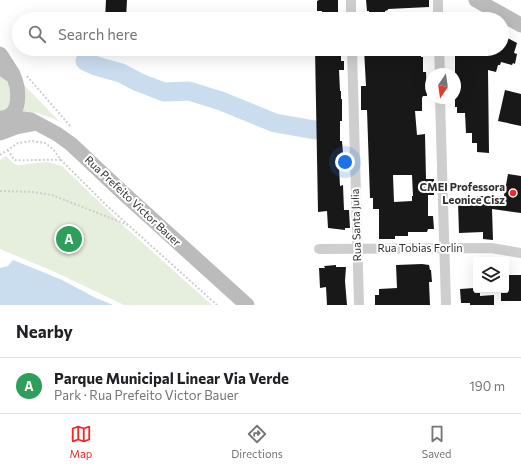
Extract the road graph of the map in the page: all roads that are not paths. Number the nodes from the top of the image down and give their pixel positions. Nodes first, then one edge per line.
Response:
1 (351, 0) edge
2 (438, 0) edge
3 (476, 0) edge
4 (351, 12) edge
5 (438, 12) edge
6 (498, 12) edge
7 (509, 18) edge
8 (521, 25) edge
9 (0, 54) edge
10 (352, 56) edge
11 (439, 56) edge
12 (0, 67) edge
13 (440, 68) edge
14 (20, 75) junction
15 (440, 104) edge
16 (2, 122) edge
17 (444, 247) junction
18 (356, 248) junction
19 (319, 249) dead end
20 (521, 253) edge
21 (247, 305) edge
22 (359, 305) edge
23 (446, 305) edge

1 - 4 street
2 - 5 street
3 - 6 main road
7 - 8 main road
9 - 14 main road
10 - 18 street, Rua Santa Julia
11 - 13 street
12 - 14 main road
14 - 16 main road
15 - 17 street
16 - 21 main road, Rua Prefeito Victor Bauer
17 - 18 street, Rua Tobias Forlin
17 - 20 street, Rua Tobias Forlin
17 - 23 street
18 - 19 street, Rua Tobias Forlin
18 - 22 street, Rua Santa Julia

